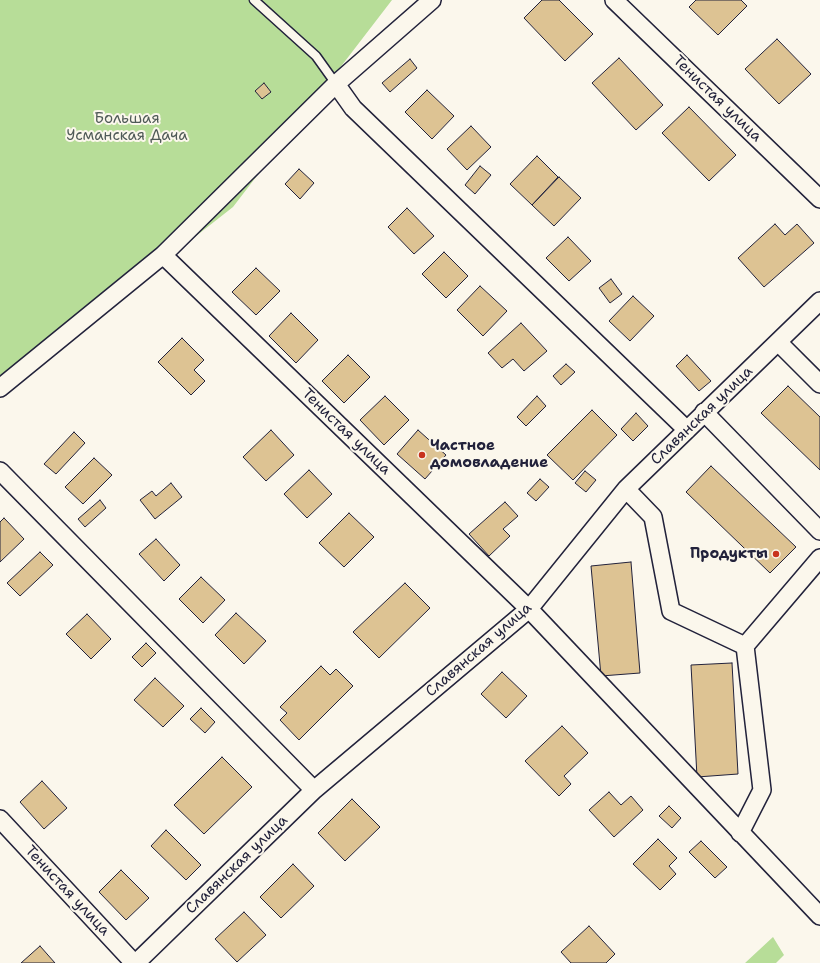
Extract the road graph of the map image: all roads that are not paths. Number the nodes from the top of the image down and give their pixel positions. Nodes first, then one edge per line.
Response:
1 (254, 0) edge
2 (432, 0) edge
3 (614, 0) edge
4 (336, 84) junction
5 (820, 199) edge
6 (163, 255) junction
7 (820, 301) edge
8 (778, 342) junction
9 (820, 384) edge
10 (0, 388) edge
11 (704, 412) junction
12 (687, 430) junction
13 (0, 471) edge
14 (626, 489) junction
15 (820, 531) edge
16 (820, 558) edge
17 (529, 610) junction
18 (745, 646) junction
19 (314, 790) junction
20 (0, 819) edge
21 (740, 833) junction
22 (820, 916) edge
23 (135, 963) edge

1 - 4 lane
2 - 4 street
3 - 5 street, Тенистая улица
4 - 6 street
4 - 12 street
6 - 10 street
6 - 17 street, Тенистая улица
7 - 8 street, Славянская улица
8 - 9 street
8 - 11 street, Славянская улица
11 - 12 street, Славянская улица
11 - 15 street
12 - 14 street, Славянская улица
13 - 19 street
14 - 17 street, Славянская улица
14 - 18 street
16 - 18 street
17 - 19 street, Славянская улица
17 - 21 street, Тенистая улица
18 - 21 street
19 - 23 street, Славянская улица
20 - 23 street, Тенистая улица
21 - 22 street, Тенистая улица

